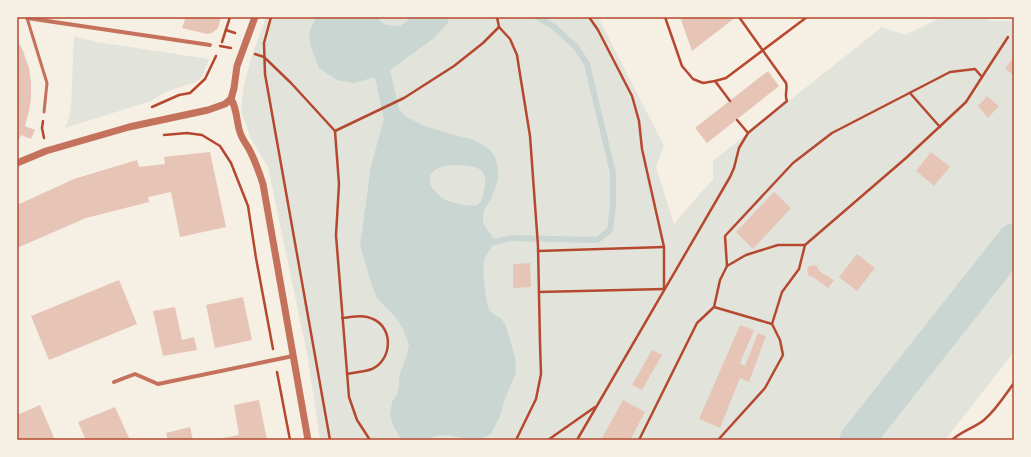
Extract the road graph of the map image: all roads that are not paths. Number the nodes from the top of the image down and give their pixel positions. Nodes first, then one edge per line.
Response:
1 (255, 17) edge
2 (27, 18) edge
3 (210, 45) road end
4 (231, 99) junction
5 (44, 112) road end
6 (17, 163) edge
7 (293, 356) junction
8 (114, 382) dead end
9 (308, 440) edge

1 - 4 street
2 - 3 street
2 - 5 lane
4 - 6 street
4 - 7 street
7 - 8 street
7 - 9 street

